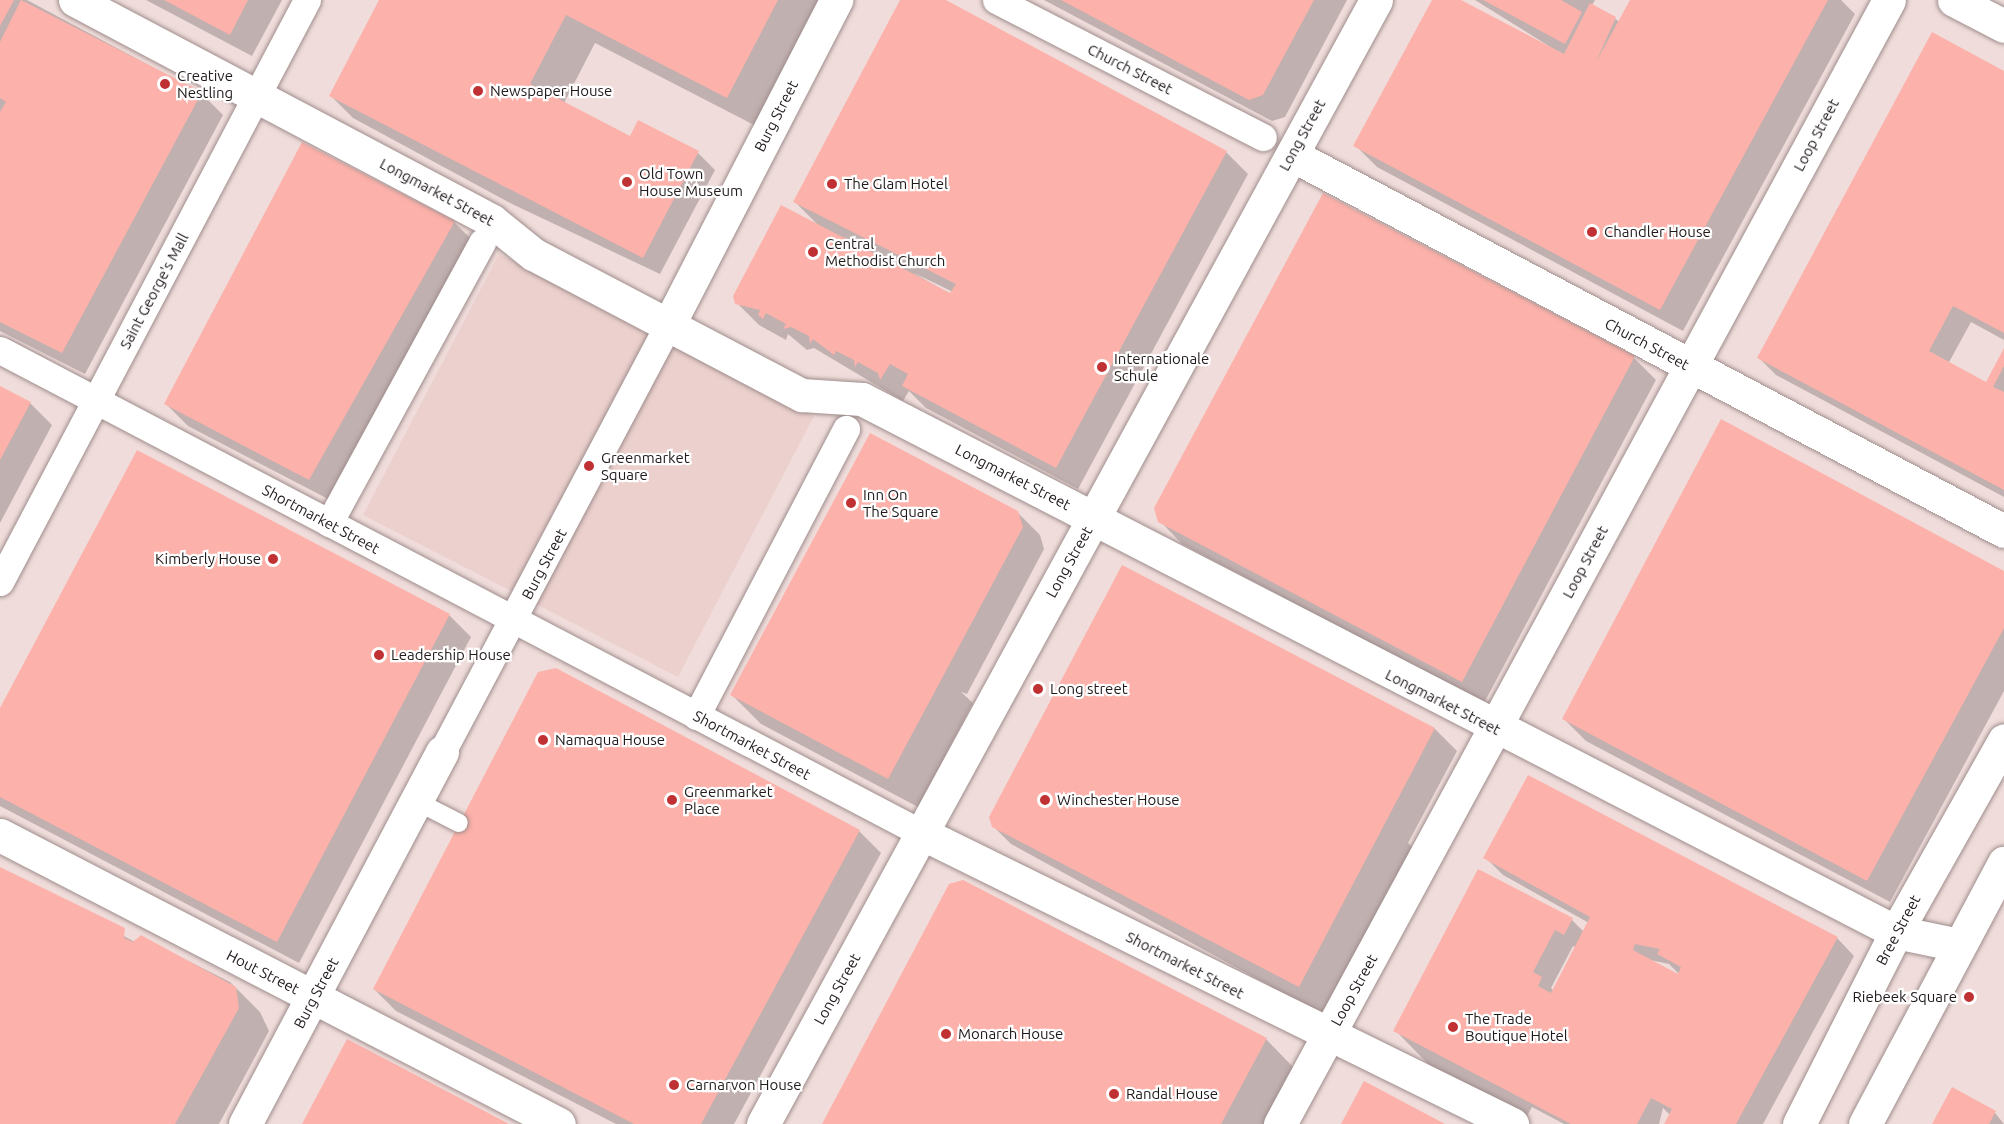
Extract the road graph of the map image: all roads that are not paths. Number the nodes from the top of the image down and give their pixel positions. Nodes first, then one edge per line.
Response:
1 (75, 0) edge
2 (307, 0) edge
3 (836, 0) edge
4 (996, 0) edge
5 (1376, 0) edge
6 (1889, 0) edge
7 (1954, 0) edge
8 (2004, 26) edge
9 (256, 95) junction
10 (1263, 137) dead end
11 (1292, 155) junction
12 (487, 231) junction
13 (669, 324) junction
14 (0, 350) edge
15 (1690, 367) junction
16 (96, 399) junction
17 (862, 399) junction
18 (846, 429) joint
19 (1093, 518) junction
20 (329, 523) junction
21 (2004, 531) edge
22 (0, 582) edge
23 (514, 622) junction
24 (696, 716) junction
25 (1496, 729) junction
26 (2004, 740) edge
27 (442, 752) joint
28 (416, 801) junction
29 (459, 823) dead end
30 (921, 833) junction
31 (0, 835) edge
32 (2004, 863) edge
33 (1896, 932) junction
34 (1959, 945) junction
35 (314, 998) junction
36 (1327, 1037) junction
37 (245, 1124) edge
38 (559, 1124) edge
39 (763, 1124) edge
40 (1281, 1124) edge
41 (1512, 1124) edge
42 (1799, 1124) edge
43 (1865, 1124) edge

1 - 9 street, Longmarket Street
2 - 9 street, Saint George's Mall
3 - 13 street, Burg Street
4 - 10 street, Church Street
5 - 11 street, Long Street
6 - 15 street, Loop Street
7 - 8 street
9 - 12 street, Longmarket Street
9 - 16 street, Saint George's Mall
11 - 15 street, Church Street
11 - 19 street, Long Street
12 - 13 street, Longmarket Street
12 - 20 street
13 - 17 street, Longmarket Street
13 - 23 street, Burg Street
14 - 16 street, Shortmarket Street
15 - 21 street, Church Street
15 - 25 street, Loop Street
16 - 20 street, Shortmarket Street
16 - 22 street, Saint George's Mall
17 - 18 lane
17 - 19 street, Longmarket Street
18 - 24 street
19 - 25 street, Longmarket Street
19 - 30 street, Long Street
20 - 23 street, Shortmarket Street
23 - 24 street, Shortmarket Street
23 - 27 street, Burg Street
24 - 30 street, Shortmarket Street
25 - 33 street, Longmarket Street
25 - 36 street, Loop Street
26 - 33 street, Bree Street
27 - 28 street, Burg Street
28 - 29 lane
28 - 35 street, Burg Street
30 - 36 street, Shortmarket Street
30 - 39 street, Long Street
31 - 35 street, Hout Street
32 - 34 street
33 - 34 street, Longmarket Street
33 - 42 street, Bree Street
34 - 43 street
35 - 37 street, Burg Street
35 - 38 street, Hout Street
36 - 40 street, Loop Street
36 - 41 street, Shortmarket Street

